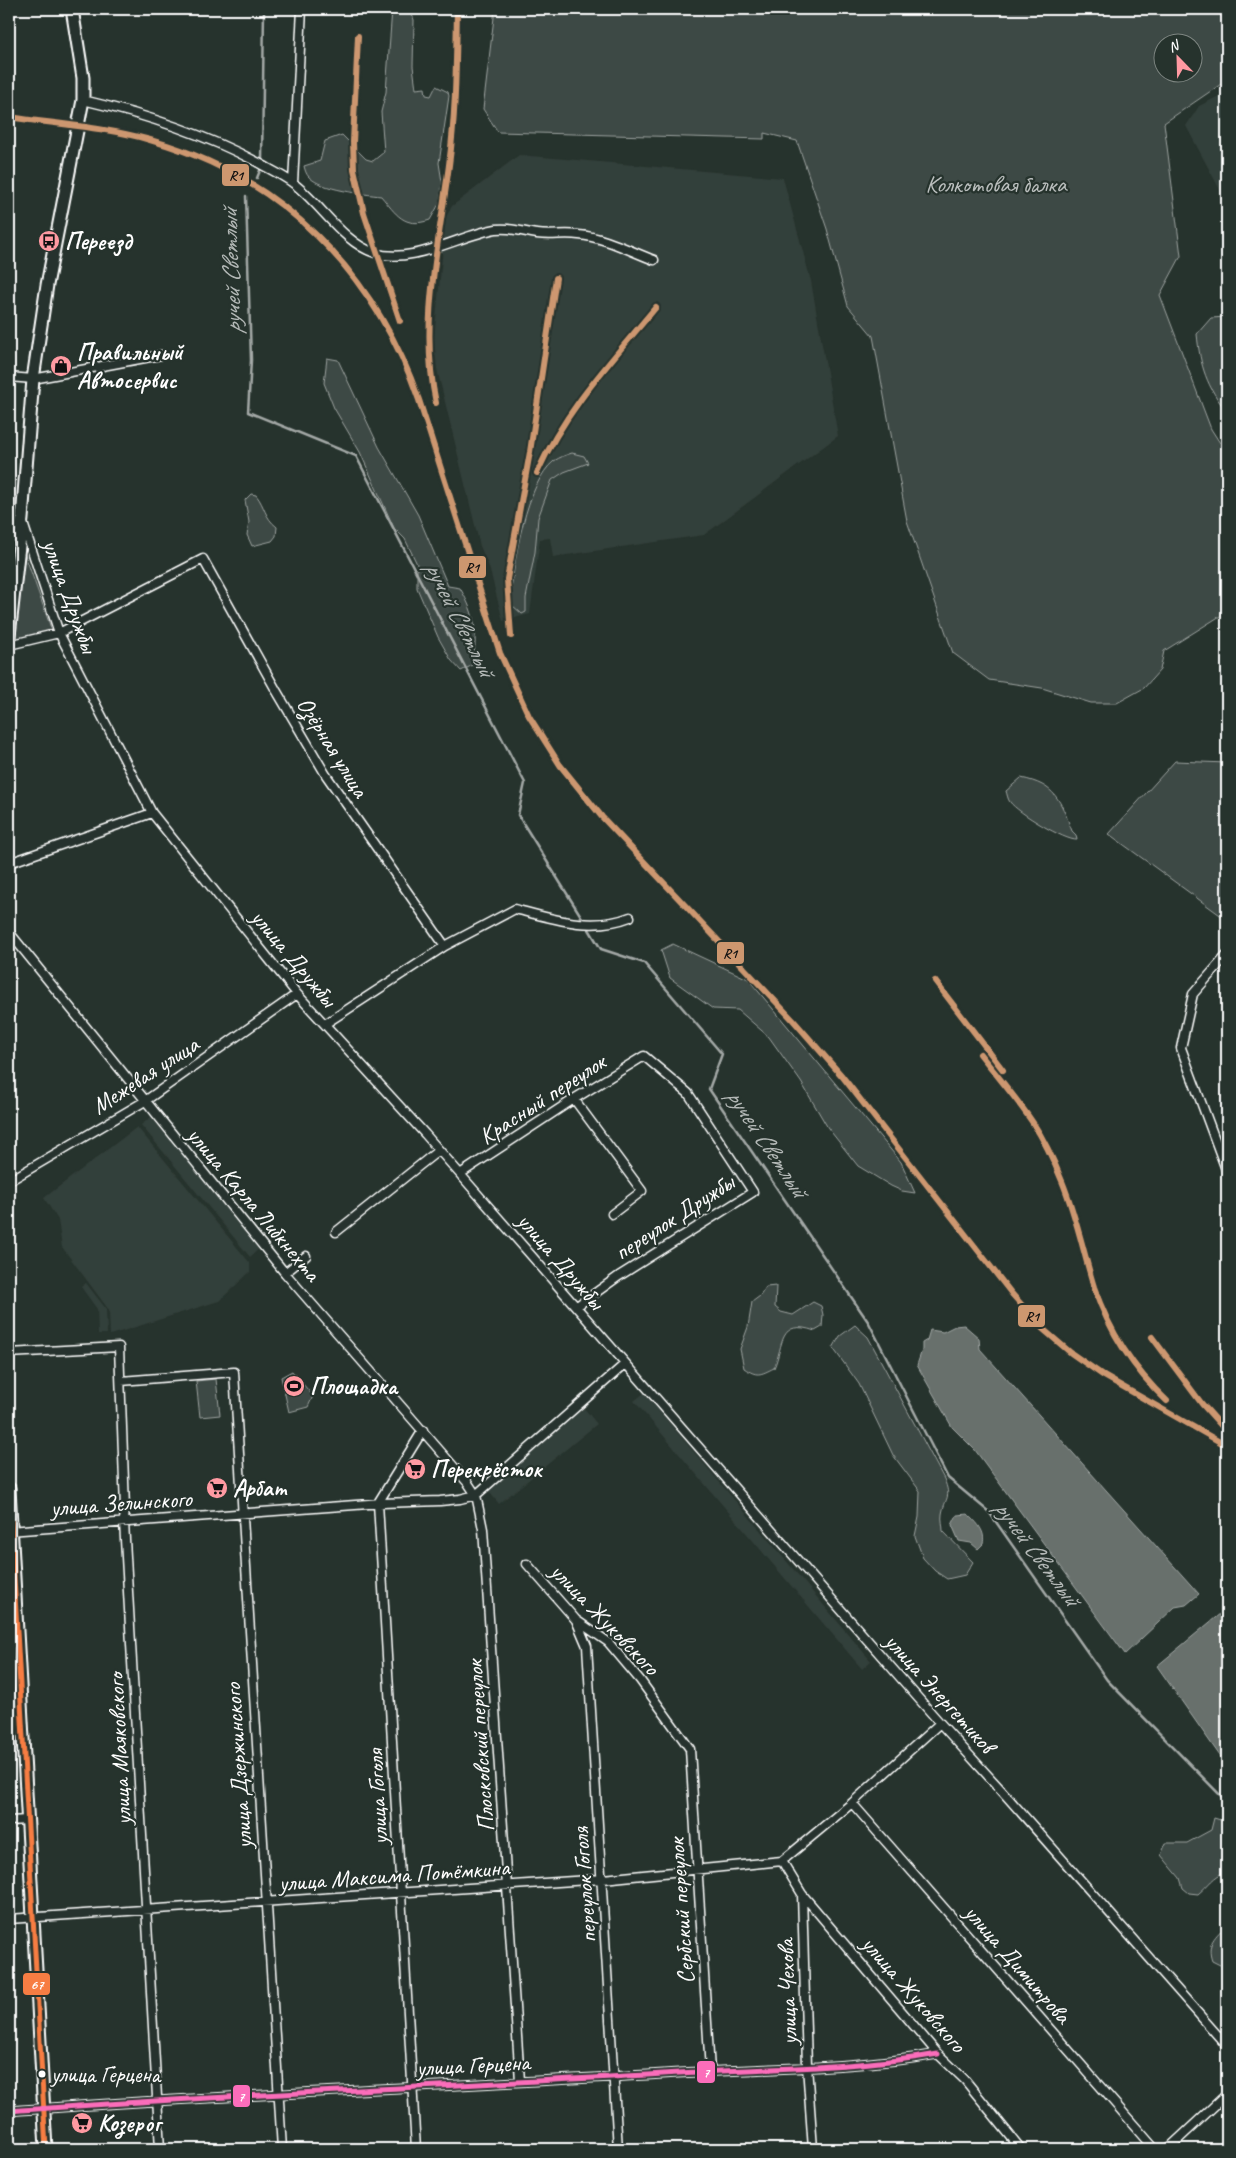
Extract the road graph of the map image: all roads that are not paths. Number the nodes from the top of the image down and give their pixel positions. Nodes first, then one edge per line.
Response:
1 (72, 9) edge
2 (302, 9) edge
3 (83, 100) junction
4 (293, 183) junction
5 (654, 260) dead end
6 (161, 355) dead end
7 (9, 377) edge
8 (33, 379) junction
9 (22, 519) junction
10 (58, 633) junction
11 (9, 636) edge
12 (9, 645) edge
13 (152, 813) junction
14 (9, 863) edge
15 (630, 917) dead end
16 (9, 932) edge
17 (445, 946) junction
18 (1227, 955) edge
19 (297, 994) junction
20 (325, 1024) junction
21 (644, 1056) joint
22 (574, 1099) junction
23 (145, 1100) junction
24 (439, 1150) junction
25 (1227, 1172) edge
26 (460, 1174) junction
27 (9, 1181) edge
28 (612, 1214) dead end
29 (336, 1232) dead end
30 (306, 1256) dead end
31 (285, 1272) junction
32 (577, 1306) junction
33 (9, 1353) edge
34 (625, 1364) junction
35 (121, 1381) junction
36 (423, 1430) junction
37 (9, 1488) edge
38 (476, 1495) junction
39 (378, 1503) junction
40 (241, 1513) junction
41 (124, 1522) junction
42 (10, 1531) edge
43 (527, 1564) dead end
44 (576, 1620) junction
45 (940, 1723) junction
46 (22, 1724) junction
47 (9, 1725) edge
48 (690, 1749) joint
49 (852, 1803) junction
50 (28, 1820) junction
51 (9, 1821) edge
52 (782, 1861) junction
53 (697, 1870) junction
54 (603, 1879) junction
55 (508, 1886) junction
56 (401, 1894) junction
57 (802, 1894) junction
58 (266, 1902) junction
59 (147, 1910) junction
60 (33, 1917) junction
61 (9, 1919) edge
62 (1227, 2046) edge
63 (938, 2054) junction
64 (808, 2066) junction
65 (710, 2071) junction
66 (614, 2077) junction
67 (520, 2081) junction
68 (411, 2087) junction
69 (278, 2094) junction
70 (1227, 2094) edge
71 (157, 2102) junction
72 (43, 2108) junction
73 (9, 2111) edge
74 (46, 2149) edge
75 (160, 2149) edge
76 (282, 2149) edge
77 (416, 2149) edge
78 (618, 2149) edge
79 (813, 2149) edge
80 (1021, 2149) edge
81 (1155, 2149) edge
82 (1168, 2149) edge

1 - 3 street
2 - 4 street
3 - 4 street
3 - 8 street
4 - 5 street
6 - 8 street
7 - 8 street
8 - 9 street
9 - 10 street, улица Дружбы
9 - 11 street
10 - 12 street
10 - 13 street, улица Дружбы
10 - 17 street, Озёрная улица
13 - 14 street
13 - 19 street, улица Дружбы
15 - 17 street
16 - 23 street, улица Карла Либкнехта
17 - 20 street
18 - 25 street
19 - 20 street, улица Дружбы
19 - 23 street, Межевая улица
20 - 24 street, улица Дружбы
21 - 22 street, Красный переулок
21 - 32 street, переулок Дружбы
22 - 26 street, Красный переулок
22 - 28 street
23 - 27 street, Межевая улица
23 - 31 street, улица Карла Либкнехта
24 - 26 street, улица Дружбы
24 - 29 street
26 - 32 street, улица Дружбы
30 - 31 street
31 - 36 street, улица Карла Либкнехта
32 - 34 street, улица Дружбы
33 - 35 street, улица Маяковского
34 - 38 street
34 - 45 street, улица Энергетиков
35 - 40 street, улица Дзержинского
35 - 41 street, улица Маяковского
36 - 38 street, улица Карла Либкнехта
36 - 39 street
37 - 42 street
38 - 39 street, улица Зелинского
38 - 55 street, Плосковский переулок
39 - 40 street, улица Зелинского
39 - 56 street, улица Гоголя
40 - 41 street, улица Зелинского
40 - 58 street, улица Дзержинского
41 - 42 street, улица Зелинского
41 - 59 street, улица Маяковского
42 - 46 street
43 - 44 street, улица Жуковского
44 - 48 street, улица Жуковского
44 - 54 street, переулок Гоголя
45 - 49 street
45 - 62 street, улица Энергетиков
46 - 47 street
46 - 50 street
48 - 53 street, Сербский переулок
49 - 52 street
49 - 81 street, улица Димитрова
50 - 51 street
50 - 60 street
52 - 53 street, улица Максима Потёмкина
52 - 57 street, улица Жуковского
53 - 54 street, улица Максима Потёмкина
53 - 65 street, Сербский переулок
54 - 55 street, улица Максима Потёмкина
54 - 66 street, переулок Гоголя
55 - 56 street, улица Максима Потёмкина
55 - 67 street, Плосковский переулок
56 - 58 street, улица Максима Потёмкина
56 - 68 street, улица Гоголя
57 - 63 street, улица Жуковского
57 - 64 street, улица Чехова
58 - 59 street, улица Максима Потёмкина
58 - 69 street, улица Дзержинского
59 - 60 street, улица Максима Потёмкина
59 - 71 street, улица Маяковского
60 - 61 street, улица Максима Потёмкина
60 - 72 street
63 - 64 street, улица Герцена
63 - 80 street, улица Жуковского
64 - 65 street, улица Герцена
64 - 79 street, улица Чехова
65 - 66 street, улица Герцена
66 - 67 street, улица Герцена
66 - 78 street, переулок Гоголя
67 - 68 street, улица Герцена
68 - 69 street, улица Герцена
68 - 77 street, улица Гоголя
69 - 71 street, улица Герцена
69 - 76 street, улица Дзержинского
70 - 82 street
71 - 72 street, улица Герцена
71 - 75 street, улица Маяковского
72 - 73 street, улица Герцена
72 - 74 street

